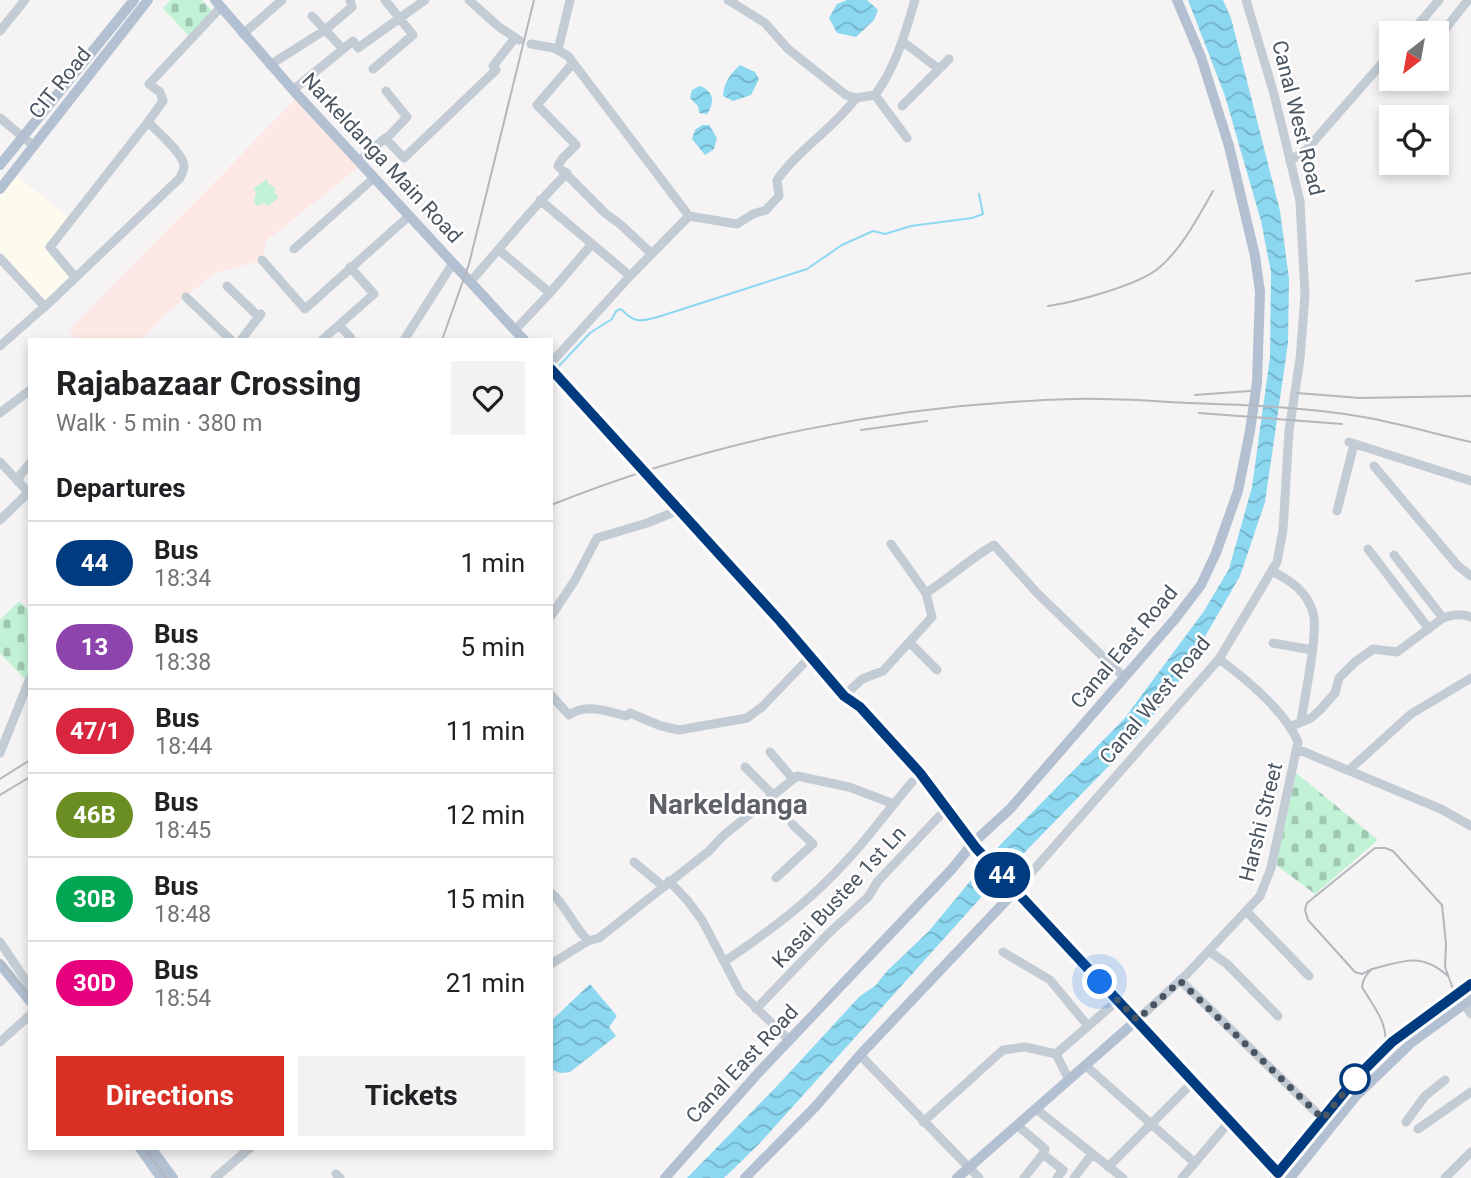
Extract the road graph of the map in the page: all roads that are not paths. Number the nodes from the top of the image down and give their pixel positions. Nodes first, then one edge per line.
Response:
1 (25, 0) edge
2 (134, 0) edge
3 (148, 0) edge
4 (282, 0) edge
5 (350, 0) edge
6 (385, 0) edge
7 (425, 0) edge
8 (468, 0) edge
9 (570, 0) edge
10 (728, 0) edge
11 (915, 0) edge
12 (1177, 0) edge
13 (1246, 0) edge
14 (1439, 0) edge
15 (1468, 0) edge
16 (218, 4) edge
17 (312, 16) dead end
18 (399, 18) junction
19 (1421, 21) edge
20 (1449, 24) edge
21 (325, 30) junction
22 (0, 31) edge
23 (243, 34) junction
24 (902, 41) junction
25 (531, 44) dead end
26 (343, 49) junction
27 (558, 50) junction
28 (92, 53) junction
29 (949, 59) dead end
30 (102, 61) junction
31 (573, 63) junction
32 (270, 65) junction
33 (1379, 67) edge
34 (373, 69) dead end
35 (939, 69) junction
36 (293, 90) junction
37 (386, 91) dead end
38 (875, 95) junction
39 (856, 97) junction
40 (902, 106) dead end
41 (0, 118) edge
42 (148, 122) junction
43 (24, 137) junction
44 (907, 138) dead end
45 (386, 139) junction
46 (34, 146) junction
47 (359, 161) junction
48 (1290, 161) junction
49 (0, 165) edge
50 (567, 173) junction
51 (374, 178) junction
52 (0, 189) edge
53 (540, 200) junction
54 (409, 216) junction
55 (689, 216) junction
56 (591, 245) junction
57 (294, 249) dead end
58 (499, 250) junction
59 (652, 254) junction
60 (0, 258) edge
61 (262, 260) dead end
62 (453, 263) junction
63 (350, 267) junction
64 (75, 276) junction
65 (630, 276) junction
66 (471, 281) junction
67 (227, 286) dead end
68 (550, 293) junction
69 (186, 297) dead end
70 (45, 307) junction
71 (339, 325) junction
72 (516, 330) junction
73 (229, 338) edge
74 (243, 338) edge
75 (324, 338) edge
76 (351, 338) dead end
77 (405, 338) edge
78 (522, 338) edge
79 (0, 346) edge
80 (553, 361) edge
81 (553, 371) edge
82 (28, 392) edge
83 (0, 413) edge
84 (0, 462) edge
85 (28, 465) edge
86 (1374, 466) dead end
87 (1471, 481) edge
88 (18, 482) junction
89 (28, 493) edge
90 (28, 495) edge
91 (679, 510) junction
92 (1337, 511) dead end
93 (0, 520) edge
94 (891, 544) dead end
95 (1368, 549) dead end
96 (1394, 555) dead end
97 (1272, 571) junction
98 (1471, 576) edge
99 (926, 593) junction
100 (553, 613) edge
101 (1471, 617) edge
102 (1443, 618) junction
103 (1429, 629) junction
104 (910, 643) junction
105 (1273, 643) dead end
106 (1312, 650) junction
107 (810, 657) junction
108 (1219, 659) junction
109 (937, 670) dead end
110 (1124, 677) junction
111 (1471, 678) edge
112 (28, 683) edge
113 (844, 696) junction
114 (553, 697) edge
115 (1296, 724) junction
116 (1297, 749) junction
117 (770, 752) dead end
118 (0, 753) edge
119 (745, 767) dead end
120 (1349, 770) junction
121 (793, 779) junction
122 (912, 782) dead end
123 (773, 795) junction
124 (894, 804) junction
125 (947, 808) junction
126 (792, 824) dead end
127 (1471, 826) edge
128 (975, 845) junction
129 (634, 862) dead end
130 (776, 878) dead end
131 (666, 884) junction
132 (1012, 886) junction
133 (553, 895) edge
134 (1247, 912) junction
135 (588, 941) junction
136 (0, 942) edge
137 (1209, 951) junction
138 (1003, 952) dead end
139 (0, 953) edge
140 (725, 961) junction
141 (553, 963) edge
142 (0, 964) edge
143 (1309, 976) dead end
144 (1180, 981) junction
145 (1471, 985) edge
146 (28, 988) edge
147 (28, 999) edge
148 (1117, 1001) junction
149 (1466, 1003) edge
150 (756, 1009) junction
151 (1278, 1016) dead end
152 (28, 1017) edge
153 (1137, 1020) junction
154 (1088, 1026) junction
155 (789, 1040) junction
156 (0, 1042) edge
157 (1056, 1054) junction
158 (860, 1055) junction
159 (1086, 1065) junction
160 (1069, 1080) junction
161 (1445, 1080) dead end
162 (1194, 1081) junction
163 (1471, 1092) edge
164 (1036, 1108) junction
165 (1323, 1119) junction
166 (1230, 1121) junction
167 (923, 1122) junction
168 (1151, 1122) junction
169 (1406, 1122) dead end
170 (1017, 1125) junction
171 (1418, 1129) dead end
172 (147, 1150) edge
173 (147, 1150) edge
174 (248, 1150) edge
175 (1471, 1152) edge
176 (1043, 1154) junction
177 (1092, 1154) junction
178 (1195, 1163) junction
179 (1108, 1167) junction
180 (969, 1168) junction
181 (1279, 1176) edge
182 (161, 1178) edge
183 (173, 1178) edge
184 (215, 1178) edge
185 (665, 1178) edge
186 (745, 1178) edge
187 (957, 1178) edge
188 (979, 1178) edge
189 (1024, 1178) edge
190 (1057, 1178) edge
191 (1074, 1178) edge
192 (1123, 1178) edge
193 (1182, 1178) edge
194 (1290, 1178) edge
195 (1445, 1178) edge

1 - 22 street
2 - 28 main road, CIT Road
3 - 30 main road, CIT Road
4 - 23 street
5 - 21 street
6 - 18 street
7 - 18 street
8 - 45 street
9 - 27 street
10 - 39 street
11 - 24 street
12 - 110 main road, Canal East Road
13 - 48 street, Canal West Road
14 - 19 street
15 - 20 street
16 - 23 main road, Narkeldanga Main Road
16 - 42 street
17 - 21 street
18 - 26 street
18 - 34 street
21 - 26 street
21 - 32 street
23 - 32 main road, Narkeldanga Main Road
24 - 35 street
24 - 38 street
25 - 27 street
26 - 36 street
27 - 31 street
28 - 30 main road
28 - 43 main road, CIT Road
29 - 35 street
30 - 46 main road, CIT Road
31 - 50 street
31 - 55 street
32 - 36 main road, Narkeldanga Main Road
33 - 48 street
35 - 40 street
36 - 47 main road, Narkeldanga Main Road
37 - 45 street
38 - 39 street
38 - 44 street
39 - 55 street
41 - 43 street
42 - 64 street
42 - 64 street
43 - 46 street
43 - 49 main road, CIT Road
45 - 47 street
46 - 52 main road, CIT Road
47 - 51 main road, Narkeldanga Main Road
48 - 97 street, Canal West Road
50 - 53 street
50 - 59 street
51 - 54 main road, Narkeldanga Main Road
51 - 57 street
53 - 56 street
53 - 58 street
54 - 62 main road, Narkeldanga Main Road
54 - 63 street
55 - 59 street
56 - 65 street
56 - 68 street
58 - 66 street
58 - 68 street
59 - 65 street
60 - 70 street
61 - 63 street
62 - 66 main road, Narkeldanga Main Road
62 - 77 street
63 - 71 street
64 - 70 street
65 - 80 street
66 - 72 main road, Narkeldanga Main Road
67 - 74 street
68 - 72 street
69 - 73 street
70 - 79 street
71 - 75 street
71 - 76 street
72 - 78 main road, Narkeldanga Main Road
81 - 91 main road
82 - 83 street
84 - 88 street
85 - 88 street
86 - 98 street
87 - 92 street
88 - 89 street
90 - 93 street
91 - 100 street
91 - 107 main road
94 - 99 street
95 - 103 street
96 - 102 street
97 - 106 street
97 - 108 street, Canal West Road
99 - 104 street
99 - 110 street
101 - 102 street
102 - 103 street
103 - 115 street
104 - 109 street
104 - 113 street
105 - 106 street
106 - 115 street
107 - 113 main road
107 - 114 street
108 - 115 street
108 - 132 street, Canal West Road
110 - 128 main road, Canal East Road
111 - 120 street
112 - 118 street
113 - 125 main road
115 - 116 street
116 - 120 street
116 - 134 street, Harshi Street
117 - 121 street
119 - 123 street
120 - 127 street
121 - 123 street
121 - 124 street
122 - 124 street
123 - 131 street
124 - 140 street
125 - 128 main road
125 - 150 street, Kasai Bustee 1st Ln
126 - 130 street
128 - 132 main road
128 - 155 main road, Canal East Road
129 - 131 street
131 - 135 street
131 - 140 street
132 - 148 main road
132 - 158 main road, Canal West Road
133 - 135 street
134 - 137 street, Harshi Street
134 - 143 street
135 - 141 street
136 - 146 street
137 - 144 street, Harshi Street
137 - 151 street
138 - 154 street
139 - 146 main road
140 - 150 street
142 - 147 main road
144 - 153 street, Harshi Street
144 - 165 street
145 - 149 main road
148 - 153 main road
148 - 154 street
149 - 165 main road
149 - 194 main road
150 - 155 street
152 - 156 street
153 - 159 main road
153 - 162 main road
154 - 157 street
155 - 185 main road, Canal East Road
157 - 160 street
157 - 167 street
158 - 167 street
158 - 186 main road, Canal West Road
159 - 160 main road
159 - 168 street
160 - 164 main road
161 - 169 street
162 - 166 main road
162 - 168 street
163 - 171 street
164 - 170 main road
164 - 177 street
165 - 181 main road
166 - 178 street
166 - 181 main road
167 - 180 street
168 - 178 street
168 - 179 street
170 - 176 street
170 - 180 main road
172 - 182 main road
173 - 183 main road
174 - 184 street
175 - 195 street
176 - 189 street
176 - 190 street
177 - 179 street
177 - 191 street
178 - 193 street
179 - 192 street
180 - 187 main road
180 - 188 street

